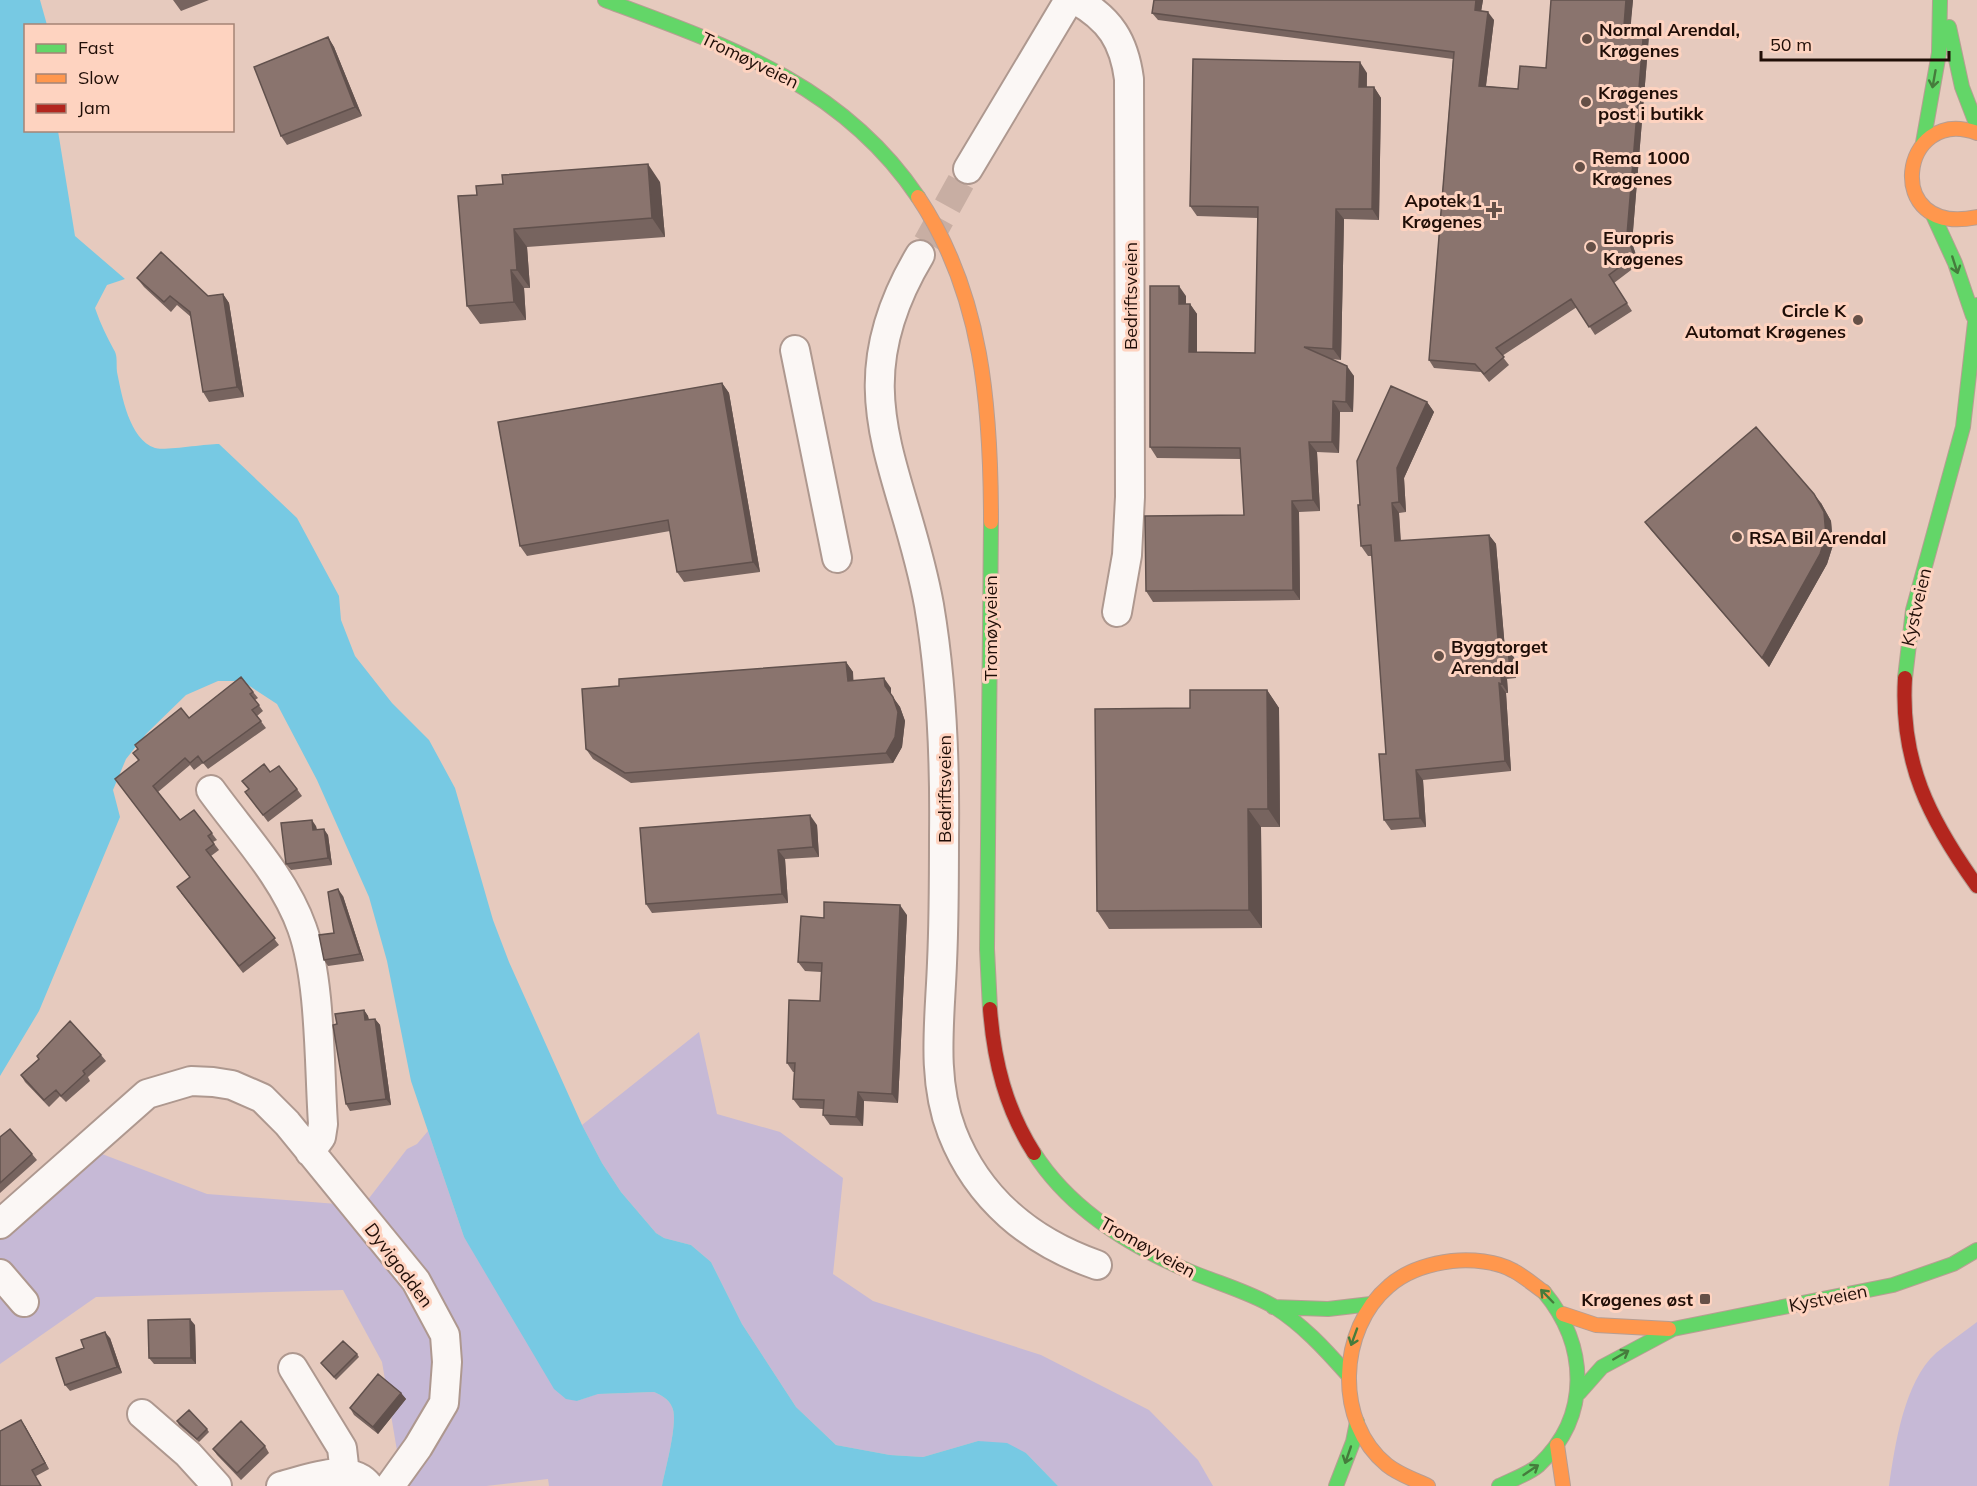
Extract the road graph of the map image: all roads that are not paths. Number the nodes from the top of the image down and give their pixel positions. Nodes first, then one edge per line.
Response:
1 (605, 0) edge
2 (1069, 0) edge
3 (1076, 0) edge
4 (1941, 0) edge
5 (1977, 126) edge
6 (1977, 133) edge
7 (1923, 143) junction
8 (968, 169) tunnel mouth
9 (1933, 215) junction
10 (1977, 217) edge
11 (920, 255) tunnel mouth
12 (1975, 310) edge
13 (795, 350) dead end
14 (837, 558) dead end
15 (1117, 612) dead end
16 (211, 790) dead end
17 (1977, 886) edge
18 (310, 1152) junction
19 (0, 1224) edge
20 (1977, 1250) edge
21 (1097, 1265) dead end
22 (0, 1275) edge
23 (24, 1302) dead end
24 (1371, 1304) junction
25 (1273, 1307) junction
26 (1563, 1314) junction
27 (1673, 1329) junction
28 (293, 1368) dead end
29 (1347, 1374) junction
30 (1579, 1393) junction
31 (142, 1414) dead end
32 (1357, 1422) junction
33 (1557, 1445) junction
34 (1406, 1477) junction
35 (357, 1480) edge
36 (1381, 1482) dead end
37 (217, 1486) edge
38 (281, 1486) edge
39 (390, 1486) edge
40 (1336, 1486) edge
41 (1428, 1486) edge
42 (1499, 1486) edge
43 (1563, 1486) edge

1 - 25 main road, Tromøyveien
2 - 8 street
3 - 15 street, Bedriftsveien
4 - 5 main road
4 -> 7 main road
6 - 7 main road
7 - 9 main road, Kystveien
9 - 10 main road
9 -> 12 main road, Kystveien
11 - 21 street, Bedriftsveien
12 - 17 main road, Kystveien
13 - 14 street
16 - 18 street
18 - 19 street, Dyvigodden
18 - 39 street, Dyvigodden
20 - 27 main road, Kystveien
22 - 23 street
24 - 25 main road, Tromøyveien
26 -> 24 main road
24 -> 29 main road
25 - 29 main road, Tromøyveien
26 - 27 main road, Kystveien
26 - 30 main road
30 -> 27 main road, Kystveien
28 - 35 street
29 - 32 main road
30 - 33 main road
31 - 37 street
32 - 34 main road
32 -> 40 main road
42 -> 33 main road
33 - 43 main road
34 - 36 main road
34 - 41 main road
35 - 38 street

